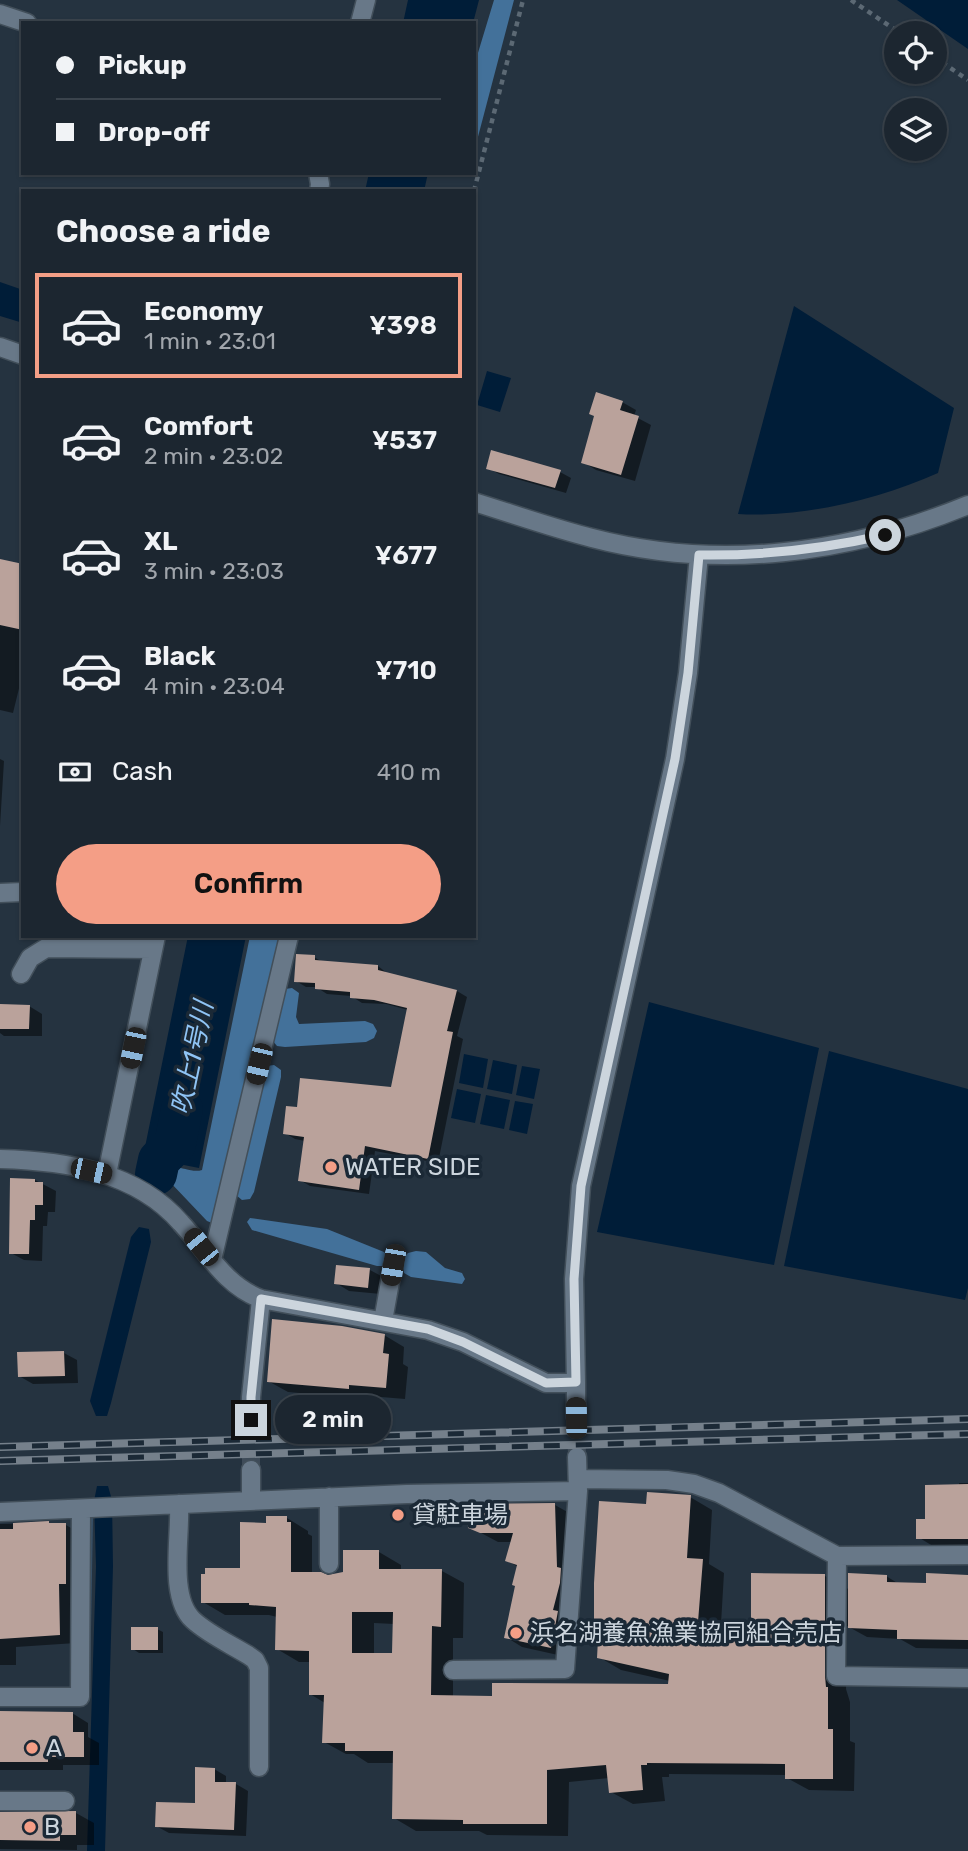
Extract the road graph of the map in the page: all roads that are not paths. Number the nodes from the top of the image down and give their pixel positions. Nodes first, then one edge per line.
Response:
1 (366, 0) edge
2 (0, 14) edge
3 (21, 21) edge
4 (361, 21) edge
5 (0, 347) edge
6 (21, 354) edge
7 (476, 503) edge
8 (968, 505) edge
9 (699, 555) junction
10 (21, 892) edge
11 (0, 893) edge
12 (289, 938) edge
13 (155, 943) edge
14 (21, 974) dead end
15 (0, 1159) edge
16 (107, 1174) junction
17 (212, 1260) junction
18 (393, 1265) dead end
19 (261, 1299) junction
20 (383, 1321) junction
21 (576, 1382) junction
22 (576, 1418) tunnel mouth
23 (251, 1420) tunnel mouth
24 (577, 1457) tunnel mouth
25 (251, 1470) tunnel mouth
26 (578, 1485) junction
27 (329, 1497) junction
28 (251, 1501) junction
29 (179, 1504) junction
30 (87, 1508) junction
31 (0, 1512) edge
32 (968, 1555) edge
33 (837, 1556) junction
34 (329, 1564) dead end
35 (453, 1670) dead end
36 (968, 1678) edge
37 (0, 1697) edge
38 (259, 1767) dead end
39 (0, 1801) edge
40 (65, 1801) dead end

1 - 4 street
2 - 3 street
5 - 6 street
7 - 9 street
8 - 9 street
9 - 21 street
10 - 11 street
12 - 17 street
13 - 14 street
13 - 16 street
15 - 16 street
16 - 17 street
17 - 19 street
18 - 20 street
19 - 20 street
19 - 23 street
20 - 21 street
21 - 22 street
24 - 26 street
25 - 28 street
26 - 27 street
26 - 33 street
26 - 35 street
27 - 28 street
27 - 34 street
28 - 29 street
29 - 30 street
29 - 38 street
30 - 31 street
30 - 37 street
32 - 33 street
33 - 36 street
39 - 40 street

